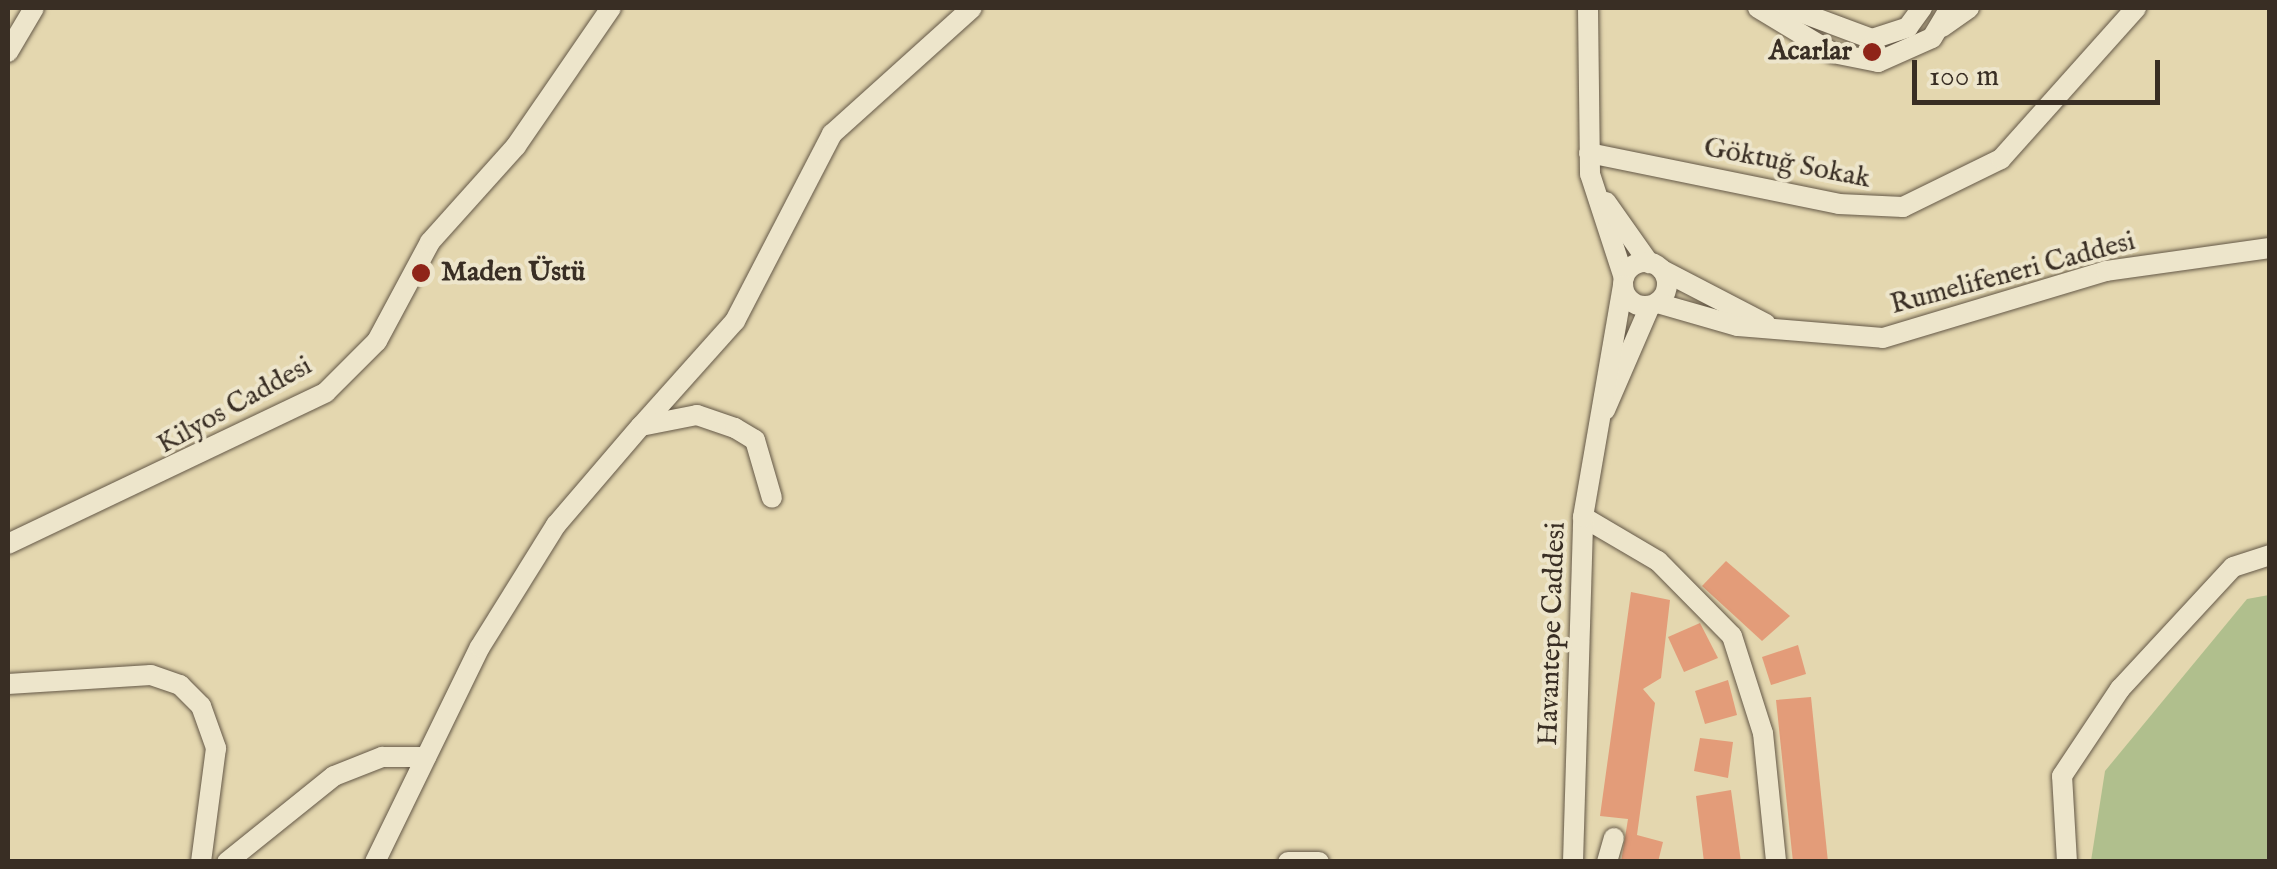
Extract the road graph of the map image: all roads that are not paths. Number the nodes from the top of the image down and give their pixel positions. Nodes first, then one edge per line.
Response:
1 (34, 8) edge
2 (610, 8) edge
3 (972, 8) edge
4 (1588, 8) edge
5 (1758, 8) edge
6 (1788, 8) edge
7 (1922, 8) edge
8 (2136, 8) edge
9 (1956, 12) edge
10 (8, 52) edge
11 (1589, 153) junction
12 (1595, 190) junction
13 (2270, 248) edge
14 (1655, 266) junction
15 (1624, 281) junction
16 (1654, 305) junction
17 (1772, 327) junction
18 (1605, 410) junction
19 (641, 426) junction
20 (772, 498) dead end
21 (1583, 517) junction
22 (8, 544) edge
23 (2270, 555) edge
24 (8, 684) edge
25 (426, 757) junction
26 (1614, 838) dead end
27 (1573, 855) edge
28 (201, 862) edge
29 (228, 862) edge
30 (376, 862) edge
31 (1288, 862) edge
32 (1318, 862) edge
33 (1555, 862) edge
34 (1607, 862) edge
35 (1776, 862) edge
36 (2066, 862) edge

1 - 10 street
2 - 22 street, Kilyos Caddesi
3 - 19 street
4 - 11 street, Rumelifeneri Caddesi
5 - 9 street
6 - 7 street
8 - 11 street, Göktuğ Sokak
11 - 12 street, Rumelifeneri Caddesi
12 - 14 street, Rumelifeneri Caddesi
12 - 15 street, Rumelifeneri Caddesi
13 - 17 street, Rumelifeneri Caddesi
14 - 15 street
14 - 16 street, Havantepe Caddesi
14 - 17 street, Rumelifeneri Caddesi
15 - 16 street
15 - 18 street, Havantepe Caddesi
16 - 17 street, Rumelifeneri Caddesi
16 - 18 street, Havantepe Caddesi
18 - 21 street, Havantepe Caddesi
19 - 20 street
19 - 25 street
21 - 27 street, Havantepe Caddesi
21 - 35 street
23 - 36 street
24 - 28 street
25 - 29 street
25 - 30 street
26 - 34 street
27 - 33 street
31 - 32 street

